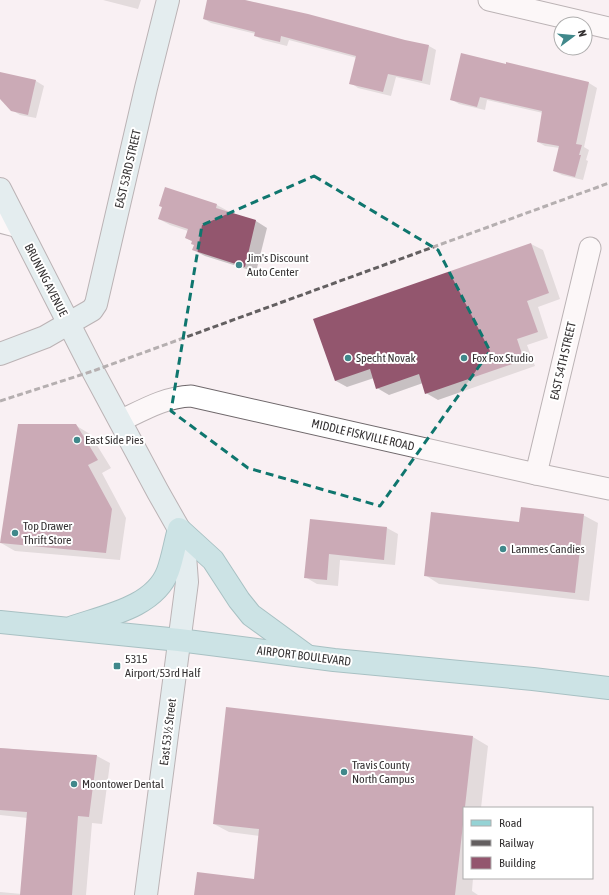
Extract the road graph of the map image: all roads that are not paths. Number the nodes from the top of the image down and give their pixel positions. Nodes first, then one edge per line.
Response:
1 (168, 0) edge
2 (489, 0) edge
3 (609, 28) edge
4 (0, 189) edge
5 (10, 225) edge
6 (590, 248) dead end
7 (69, 324) junction
8 (0, 354) edge
9 (120, 421) junction
10 (536, 474) junction
11 (609, 489) edge
12 (179, 529) junction
13 (0, 622) edge
14 (68, 629) junction
15 (179, 640) junction
16 (308, 657) junction
17 (609, 688) edge
18 (146, 895) edge

1 - 7 street, EAST 53RD STREET
2 - 3 street
4 - 5 street, BRUNING AVENUE
5 - 7 street, BRUNING AVENUE
6 - 10 street, EAST 54TH STREET
7 - 8 street, EAST 53RD STREET
7 - 9 street, BRUNING AVENUE
9 - 10 street, MIDDLE FISKVILLE ROAD
9 - 12 street
10 - 11 street, MIDDLE FISKVILLE ROAD
12 - 14 main road
12 - 15 street
12 - 16 main road
13 - 14 main road, AIRPORT BOULEVARD
14 - 15 main road, AIRPORT BOULEVARD
15 - 16 main road, AIRPORT BOULEVARD
15 - 18 street, East 53½ Street
16 - 17 main road, AIRPORT BOULEVARD

